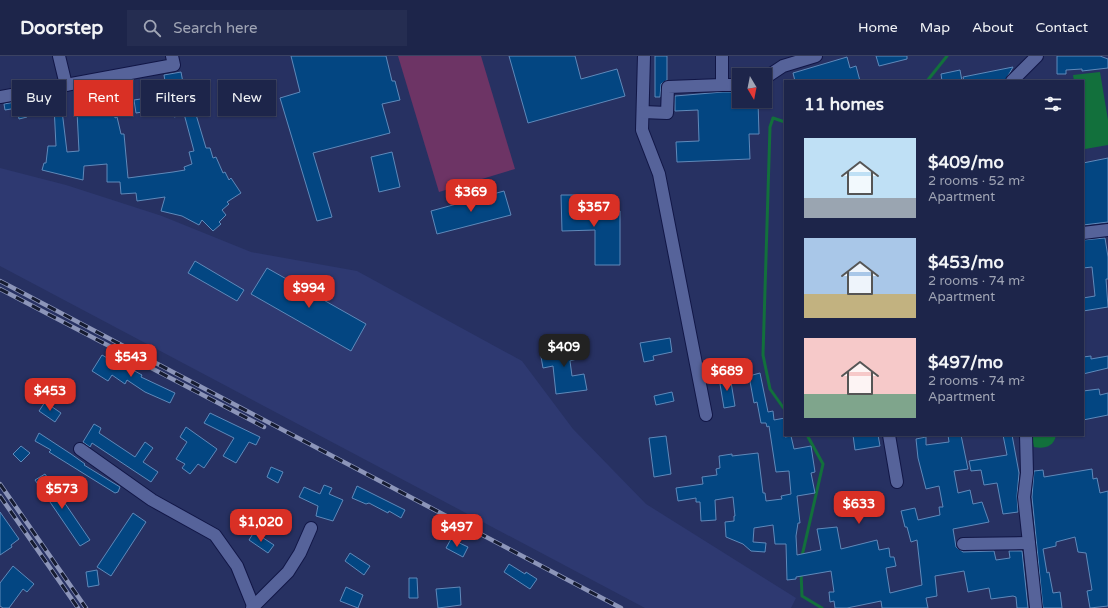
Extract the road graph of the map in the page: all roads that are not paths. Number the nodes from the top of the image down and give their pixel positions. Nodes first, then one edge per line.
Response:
1 (59, 56) edge
2 (172, 56) edge
3 (644, 56) edge
4 (722, 56) edge
5 (816, 56) edge
6 (1037, 56) edge
7 (772, 73) edge
8 (65, 80) edge
9 (1013, 80) edge
10 (66, 85) edge
11 (722, 85) junction
12 (732, 85) edge
13 (12, 95) edge
14 (0, 97) edge
15 (643, 112) junction
16 (1108, 230) edge
17 (1084, 233) edge
18 (706, 415) dead end
19 (889, 436) edge
20 (1026, 436) edge
21 (80, 449) dead end
22 (897, 482) dead end
23 (311, 528) dead end
24 (1029, 542) junction
25 (963, 544) dead end
26 (253, 607) edge
27 (1036, 608) edge

1 - 8 street
2 - 10 street
3 - 15 street
4 - 11 street
5 - 7 street
6 - 9 street
11 - 12 street
11 - 15 street
13 - 14 street
15 - 18 street
16 - 17 street
19 - 22 street
20 - 24 street
21 - 26 street
23 - 26 street
24 - 25 street
24 - 27 street

